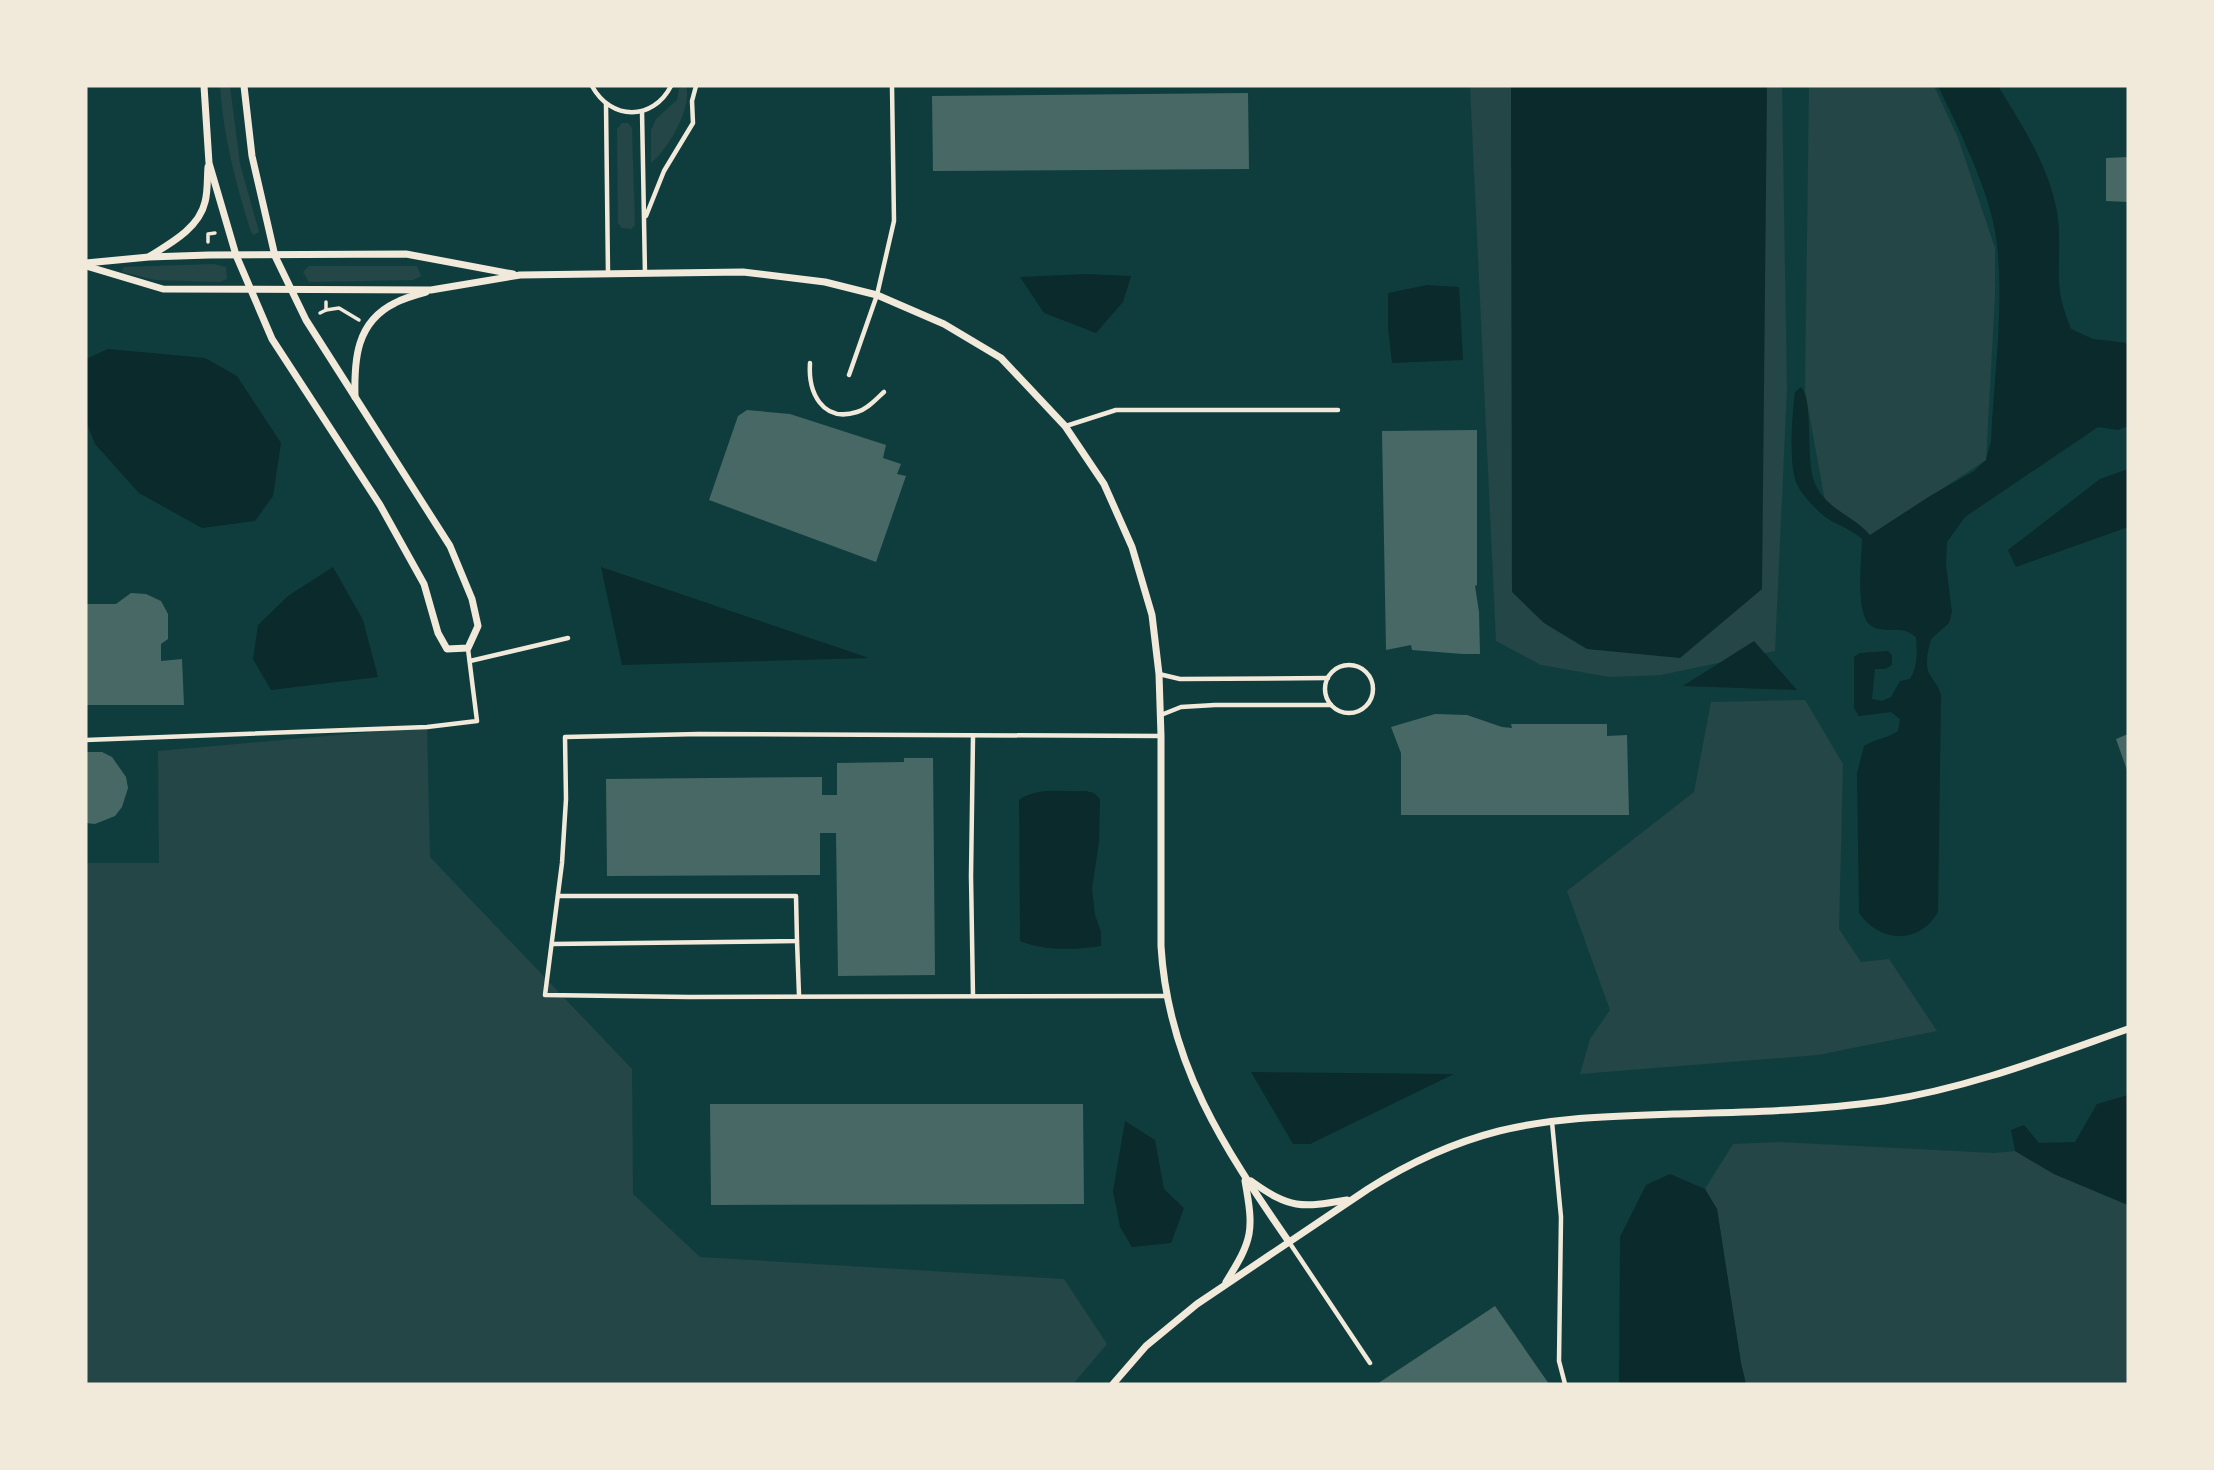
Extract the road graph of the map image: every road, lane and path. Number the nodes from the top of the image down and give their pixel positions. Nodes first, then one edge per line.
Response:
1 (204, 86) edge
2 (244, 86) edge
3 (593, 86) edge
4 (671, 86) edge
5 (696, 86) edge
6 (892, 86) edge
7 (606, 103) junction
8 (642, 111) junction
9 (209, 163) junction
10 (644, 220) junction
11 (215, 233) dead end
12 (208, 242) dead end
13 (236, 255) junction
14 (275, 256) junction
15 (149, 257) junction
16 (86, 265) edge
17 (520, 275) junction
18 (608, 275) junction
19 (646, 275) junction
20 (251, 290) junction
21 (290, 290) junction
22 (431, 290) junction
23 (877, 295) junction
24 (326, 303) dead end
25 (326, 310) junction
26 (320, 313) dead end
27 (360, 321) dead end
28 (810, 363) dead end
29 (849, 375) dead end
30 (884, 392) dead end
31 (355, 398) junction
32 (1338, 410) dead end
33 (1065, 426) junction
34 (568, 638) dead end
35 (468, 648) junction
36 (470, 661) junction
37 (1159, 674) junction
38 (1328, 678) junction
39 (1331, 705) junction
40 (1160, 716) junction
41 (1161, 736) junction
42 (973, 737) junction
43 (86, 740) edge
44 (558, 896) junction
45 (797, 942) junction
46 (552, 944) junction
47 (799, 995) junction
48 (973, 996) junction
49 (1167, 996) junction
50 (2128, 1029) edge
51 (1552, 1122) junction
52 (1244, 1177) junction
53 (1352, 1199) junction
54 (1289, 1242) junction
55 (1224, 1285) junction
56 (1370, 1363) dead end
57 (1112, 1384) edge
58 (1565, 1384) edge

1 - 9 street
2 - 14 street
3 - 7 lane
4 - 8 lane
5 - 10 lane
6 - 23 lane
7 - 8 lane
7 - 18 lane
8 - 10 lane
9 - 13 street
9 - 15 street
10 - 19 lane
11 - 12 path
13 - 14 street
13 - 15 street
13 - 20 street
14 - 17 street
14 - 21 street
15 - 16 street
16 - 20 street
17 - 18 street
17 - 22 street
18 - 19 street
19 - 23 street
20 - 21 street
20 - 35 street
21 - 22 street
21 - 31 street
22 - 31 street
23 - 29 lane
23 - 33 street
24 - 25 path
25 - 26 path
25 - 27 path
28 - 30 lane
31 - 35 street
32 - 33 lane
33 - 37 street
34 - 36 lane
35 - 36 lane
36 - 43 lane
37 - 38 lane
37 - 40 street
38 - 39 lane
38 - 39 lane
39 - 40 lane
40 - 41 street
41 - 42 lane
41 - 49 street
42 - 44 lane
42 - 48 lane
44 - 45 lane
44 - 46 lane
45 - 46 lane
45 - 47 lane
46 - 47 lane
47 - 48 lane
48 - 49 lane
49 - 52 street
50 - 51 street
51 - 53 street
51 - 58 lane
52 - 53 street
52 - 54 street
52 - 55 street
53 - 54 street
54 - 55 street
54 - 56 lane
55 - 57 street

